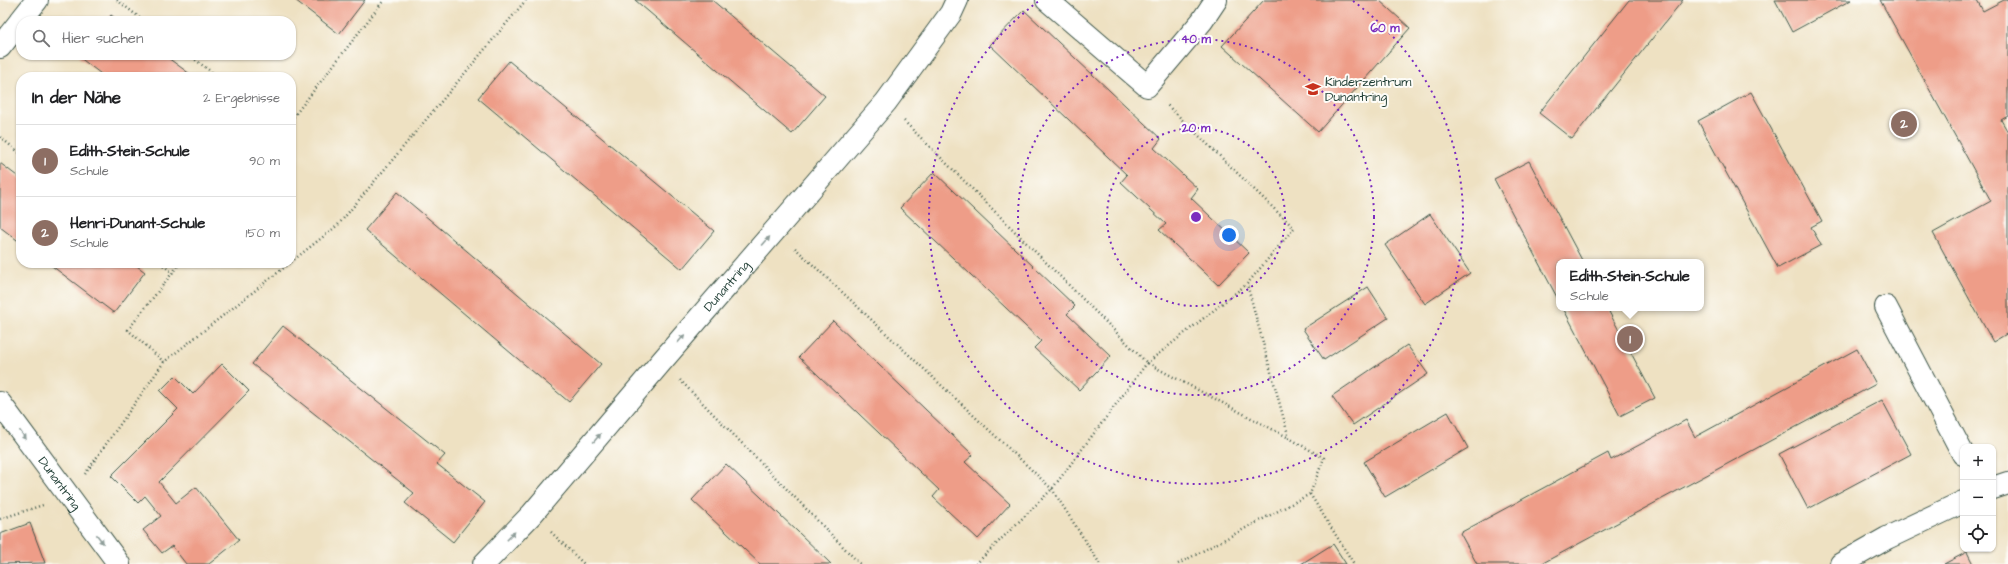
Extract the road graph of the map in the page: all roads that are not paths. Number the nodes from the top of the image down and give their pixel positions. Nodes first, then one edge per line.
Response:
1 (37, 0) edge
2 (957, 0) edge
3 (1047, 0) edge
4 (1216, 0) edge
5 (24, 16) edge
6 (16, 27) edge
7 (0, 47) edge
8 (1886, 307) dead end
9 (0, 403) edge
10 (1960, 448) edge
11 (2008, 483) edge
12 (1996, 487) edge
13 (1960, 503) edge
14 (119, 564) edge
15 (484, 564) edge
16 (1841, 564) edge

1 - 5 street
15 -> 2 street, Dunantring
3 - 4 street
6 - 7 street
8 - 10 street
9 -> 14 street, Dunantring
11 - 12 street
13 - 16 street

